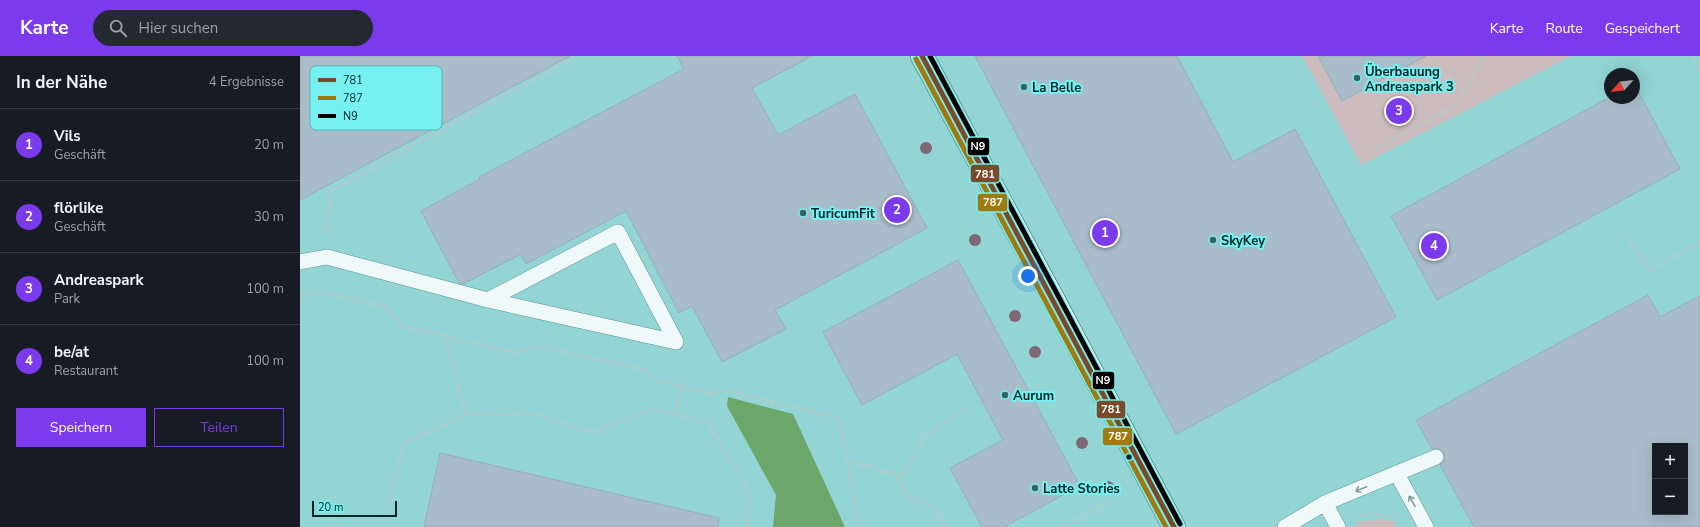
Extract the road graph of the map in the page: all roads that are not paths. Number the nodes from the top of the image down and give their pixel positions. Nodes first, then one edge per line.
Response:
1 (922, 56) edge
2 (300, 262) edge
3 (488, 300) junction
4 (1436, 457) dead end
5 (1397, 474) junction
6 (1326, 503) junction
7 (1338, 526) edge
8 (1174, 527) edge
9 (1285, 527) edge
10 (1426, 527) edge

1 - 8 street
2 - 3 lane
3 - 3 lane
4 - 5 lane
5 -> 6 lane
10 -> 5 lane
6 - 7 lane
6 - 9 lane

